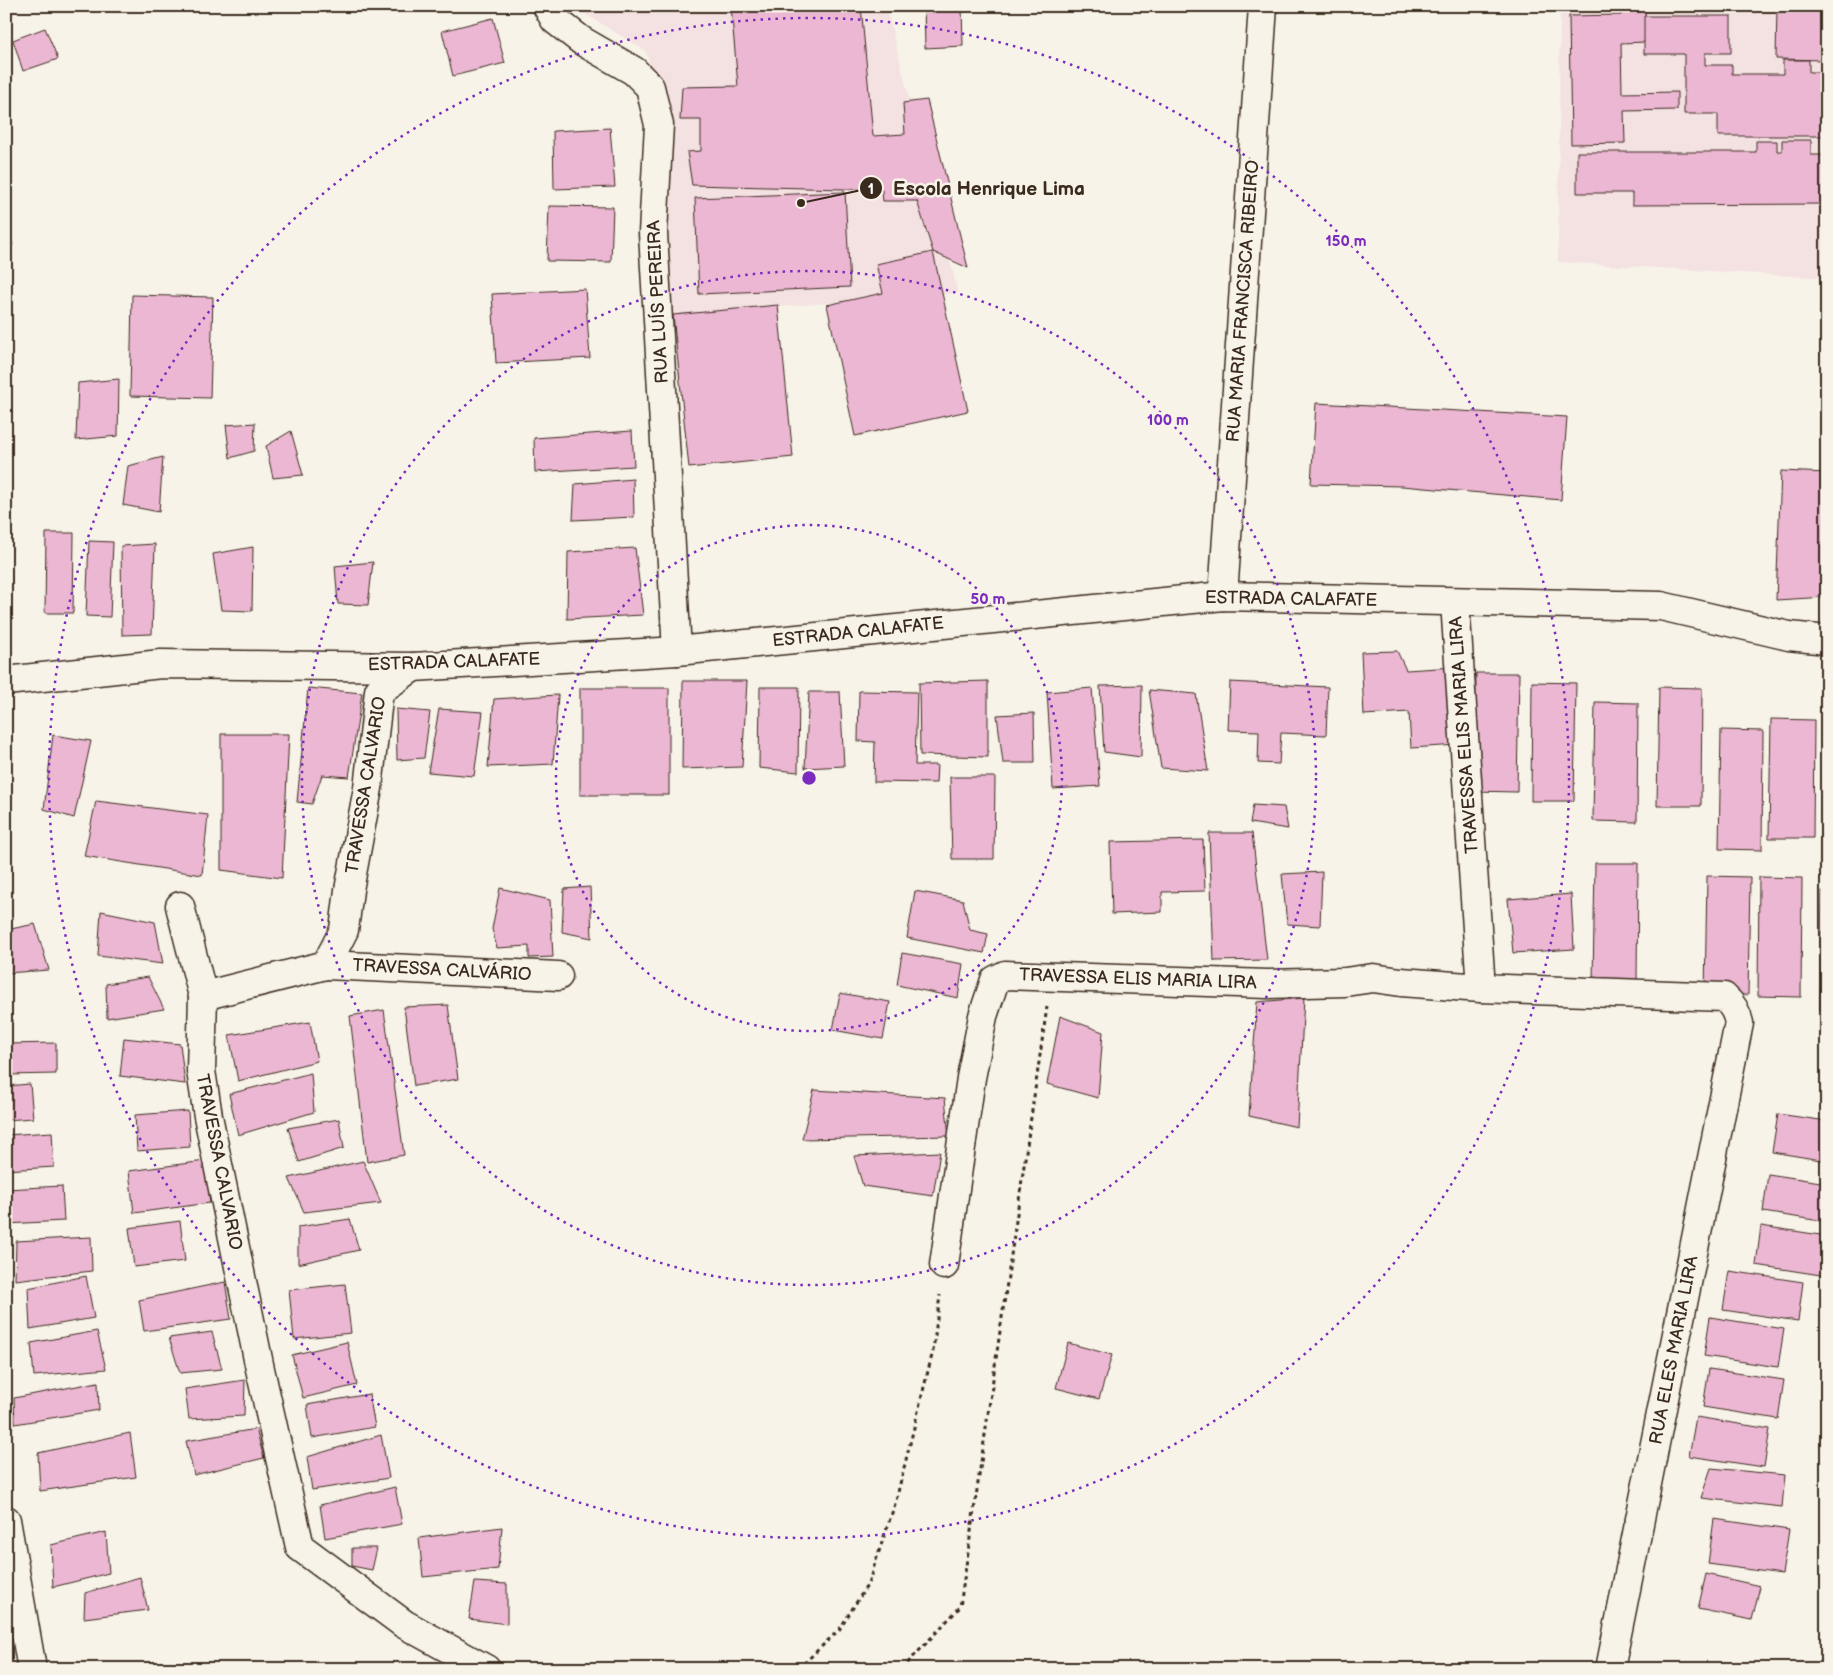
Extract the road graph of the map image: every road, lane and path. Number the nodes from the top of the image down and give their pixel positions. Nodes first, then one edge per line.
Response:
1 (547, 6) edge
2 (1263, 6) edge
3 (1223, 596) junction
4 (1455, 602) junction
5 (1827, 640) edge
6 (677, 651) junction
7 (413, 667) junction
8 (6, 682) edge
9 (180, 906) dead end
10 (326, 964) junction
11 (558, 976) dead end
12 (1480, 988) junction
13 (203, 996) junction
14 (1048, 1001) dead end
15 (1739, 1032) joint
16 (944, 1265) joint
17 (6, 1520) edge
18 (32, 1669) edge
19 (486, 1669) edge
20 (798, 1669) edge
21 (902, 1669) edge
22 (1610, 1669) edge

1 - 6 street, RUA LUÍS PEREIRA
2 - 3 street, RUA MARIA FRANCISCA RIBEIRO
3 - 4 street, ESTRADA CALAFATE
3 - 6 street, ESTRADA CALAFATE
4 - 5 street, ESTRADA CALAFATE
4 - 12 street, TRAVESSA ELIS MARIA LIRA
6 - 7 street, ESTRADA CALAFATE
7 - 8 street, ESTRADA CALAFATE
7 - 10 street, TRAVESSA CALVARIO
9 - 13 street
10 - 11 street, TRAVESSA CALVÁRIO
10 - 13 street
12 - 15 street, TRAVESSA ELIS MARIA LIRA
12 - 16 street, TRAVESSA ELIS MARIA LIRA
13 - 19 street, TRAVESSA CALVARIO
14 - 21 path
15 - 22 street, RUA ELES MARIA LIRA
16 - 20 path
17 - 18 street

